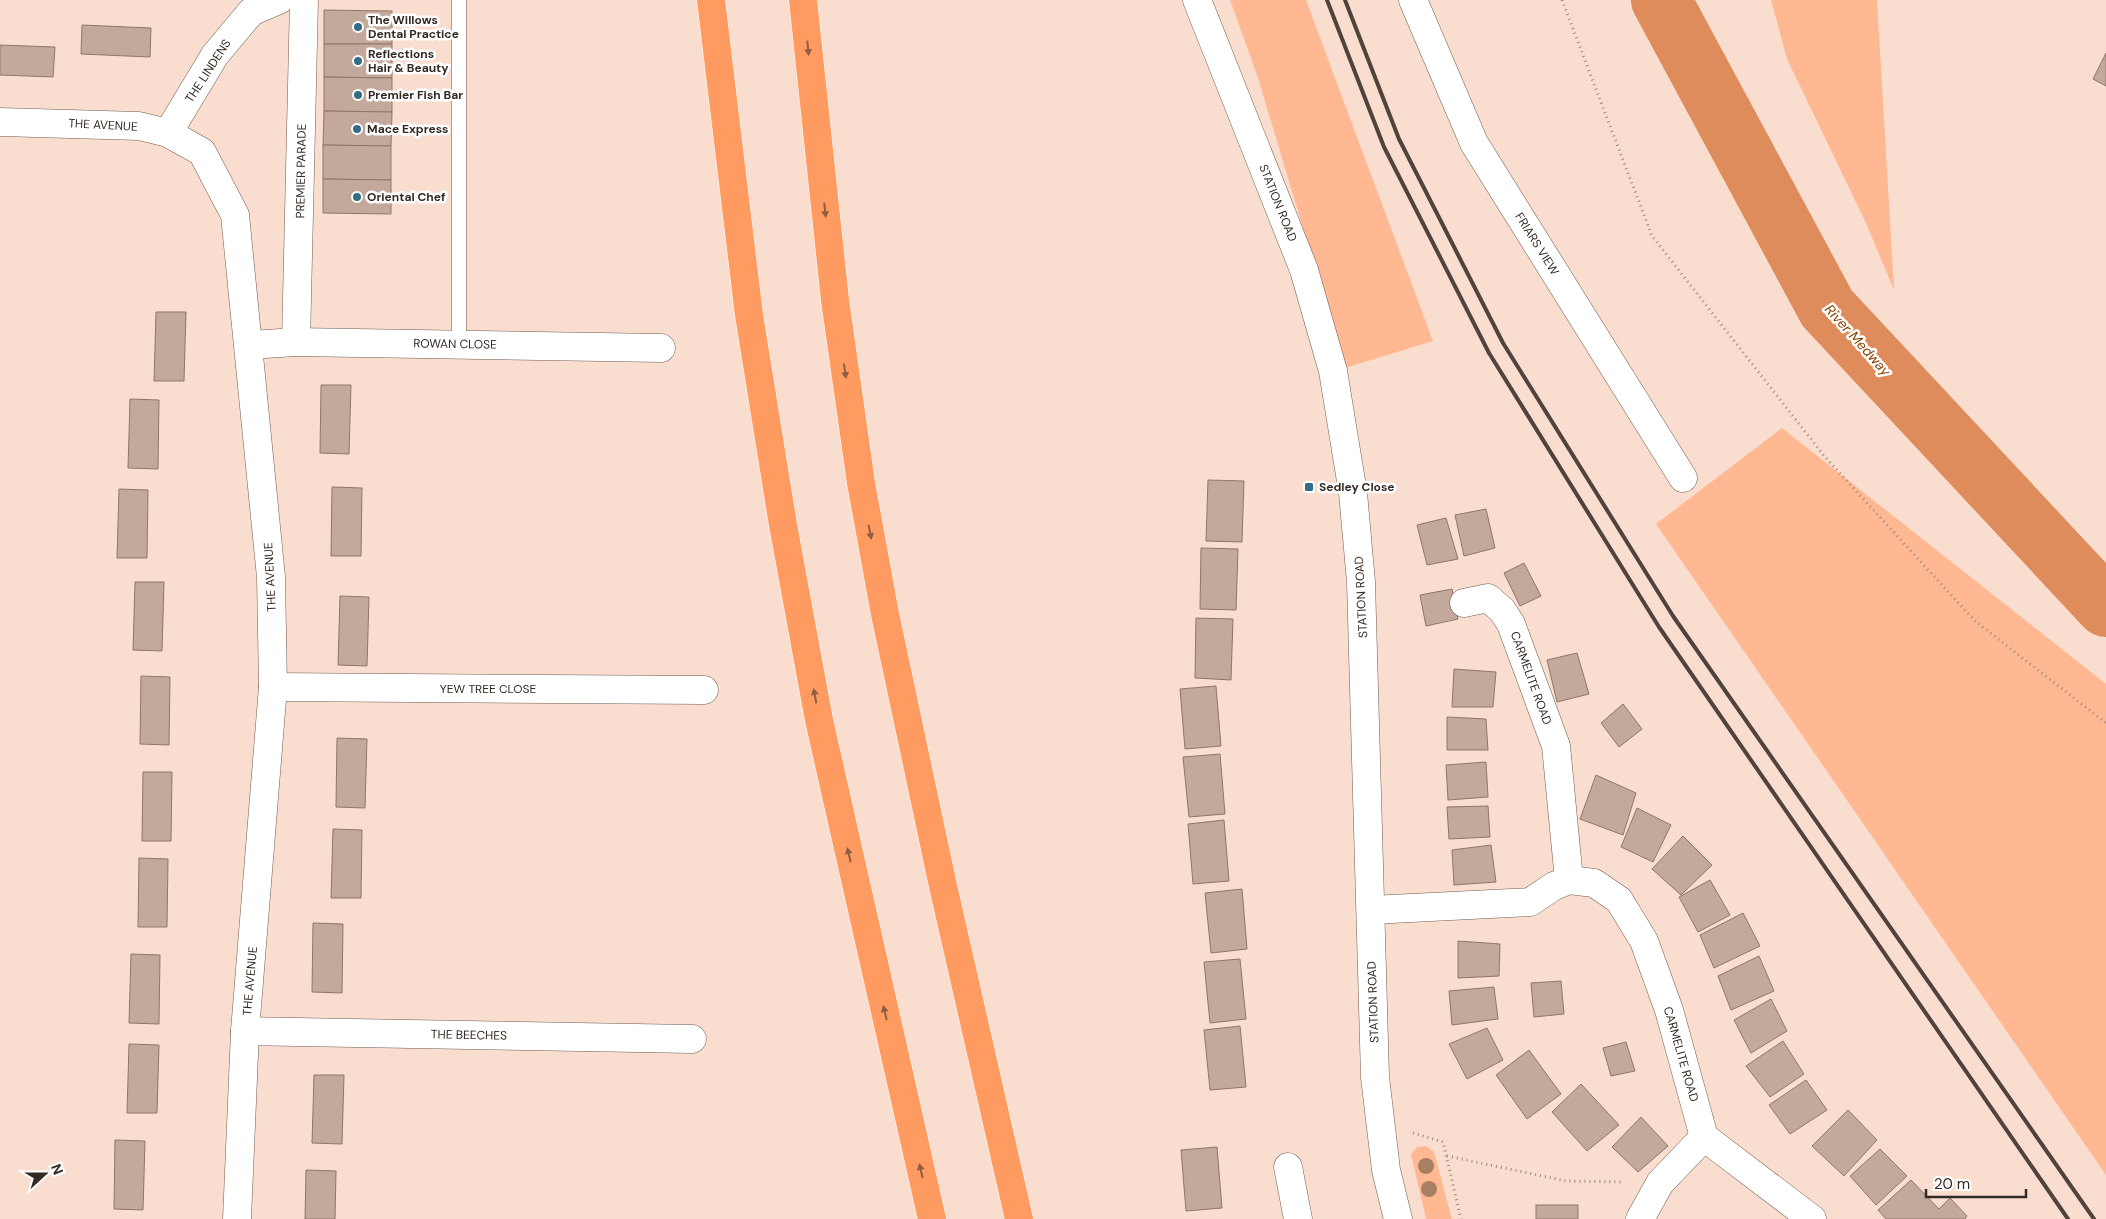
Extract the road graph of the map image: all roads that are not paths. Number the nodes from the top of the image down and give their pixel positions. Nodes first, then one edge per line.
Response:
1 (279, 0) edge
2 (304, 0) edge
3 (459, 0) edge
4 (712, 0) edge
5 (803, 0) edge
6 (1197, 0) edge
7 (1413, 0) edge
8 (0, 122) edge
9 (168, 133) junction
10 (296, 342) junction
11 (459, 343) junction
12 (249, 344) junction
13 (661, 348) dead end
14 (1683, 478) dead end
15 (1464, 603) dead end
16 (273, 687) junction
17 (704, 690) dead end
18 (1569, 880) junction
19 (1371, 910) junction
20 (246, 1031) junction
21 (692, 1039) dead end
22 (1704, 1137) junction
23 (1288, 1167) dead end
24 (237, 1219) edge
25 (932, 1219) edge
26 (1019, 1219) edge
27 (1298, 1219) edge
28 (1398, 1219) edge
29 (1640, 1219) edge
30 (1812, 1219) edge

1 - 9 street, THE LINDENS
2 - 10 street, PREMIER PARADE
3 - 11 lane
25 -> 4 highway
5 -> 26 highway
6 - 19 street, STATION ROAD
7 - 14 street, FRIARS VIEW
8 - 9 street, THE AVENUE
9 - 12 street, THE AVENUE
10 - 11 street, ROWAN CLOSE
10 - 12 street, ROWAN CLOSE
11 - 13 street, ROWAN CLOSE
12 - 16 street, THE AVENUE
15 - 18 street, CARMELITE ROAD
16 - 17 street, YEW TREE CLOSE
16 - 20 street, THE AVENUE
18 - 19 street
18 - 22 street, CARMELITE ROAD
19 - 28 street, STATION ROAD
20 - 21 street, THE BEECHES
20 - 24 street, THE AVENUE
22 - 29 street
22 - 30 street
23 - 27 street

